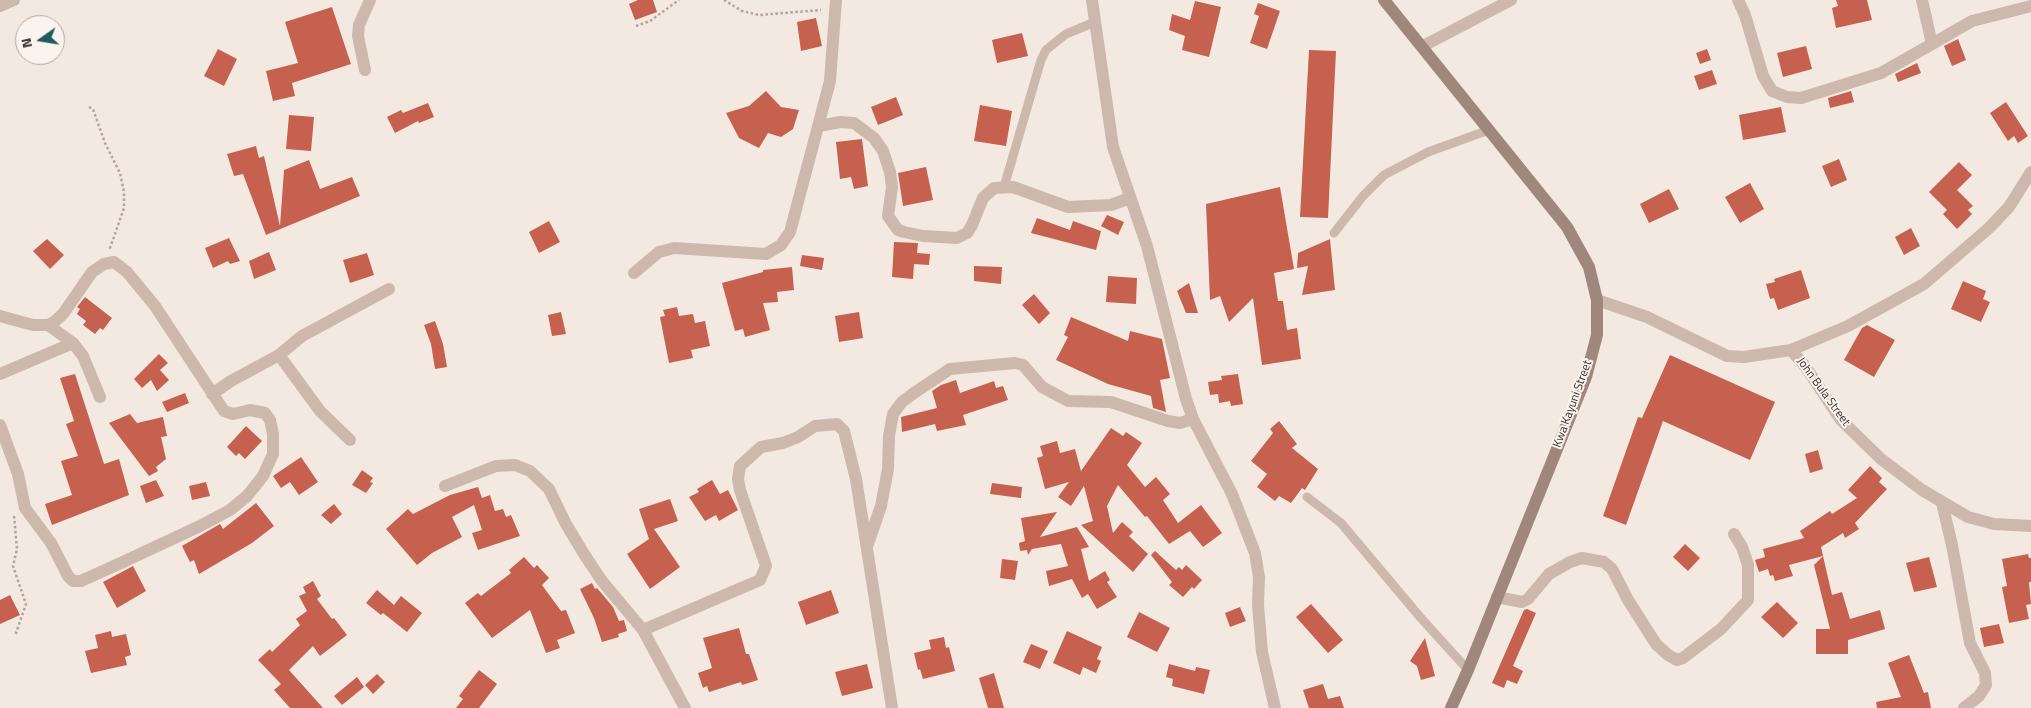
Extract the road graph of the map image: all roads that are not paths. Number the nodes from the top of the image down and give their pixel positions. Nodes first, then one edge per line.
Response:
1 (14, 0) edge
2 (370, 0) edge
3 (1092, 0) edge
4 (1384, 0) edge
5 (1511, 0) edge
6 (1738, 0) edge
7 (1922, 0) edge
8 (835, 5) edge
9 (0, 6) edge
10 (2031, 6) edge
11 (1095, 22) junction
12 (1932, 44) junction
13 (1422, 46) junction
14 (365, 70) dead end
15 (819, 126) junction
16 (1489, 130) junction
17 (2031, 172) edge
18 (1004, 187) junction
19 (1130, 198) junction
20 (1334, 233) dead end
21 (634, 273) dead end
22 (389, 289) dead end
23 (1597, 300) junction
24 (0, 316) edge
25 (48, 325) junction
26 (73, 343) junction
27 (1792, 350) junction
28 (279, 355) junction
29 (0, 374) edge
30 (212, 394) junction
31 (100, 397) dead end
32 (1193, 419) junction
33 (0, 425) edge
34 (350, 440) dead end
35 (445, 486) dead end
36 (1307, 497) dead end
37 (1942, 503) junction
38 (2031, 526) edge
39 (1734, 534) dead end
40 (868, 546) junction
41 (1497, 597) junction
42 (643, 630) junction
43 (1468, 670) junction
44 (686, 708) edge
45 (892, 708) edge
46 (1275, 708) edge
47 (1451, 708) edge
48 (1964, 708) edge

1 - 9 street
2 - 14 street
3 - 11 street
4 - 13 street, Kwa Kayuni Street
5 - 13 street
6 - 12 street
7 - 12 street
8 - 15 street
10 - 12 street
11 - 18 lane
11 - 19 street
13 - 16 street, Kwa Kayuni Street
15 - 18 street
15 - 21 street
16 - 20 lane
16 - 23 street, Kwa Kayuni Street
17 - 27 street
18 - 19 street
19 - 32 street
22 - 28 street
23 - 27 street, John Bula Street
23 - 41 street, Kwa Kayuni Street
24 - 25 street
25 - 26 street
25 - 30 street
26 - 29 street
26 - 31 street
27 - 37 street, John Bula Street
28 - 30 street
28 - 34 street
30 - 33 street
32 - 40 street
32 - 46 street
35 - 42 street
36 - 43 lane
37 - 38 street, John Bula Street
37 - 48 street
39 - 41 street
40 - 42 street
40 - 45 street
41 - 43 street, Kwa Kayuni Street
42 - 44 street
43 - 47 street, Kwa Kayuni Street

